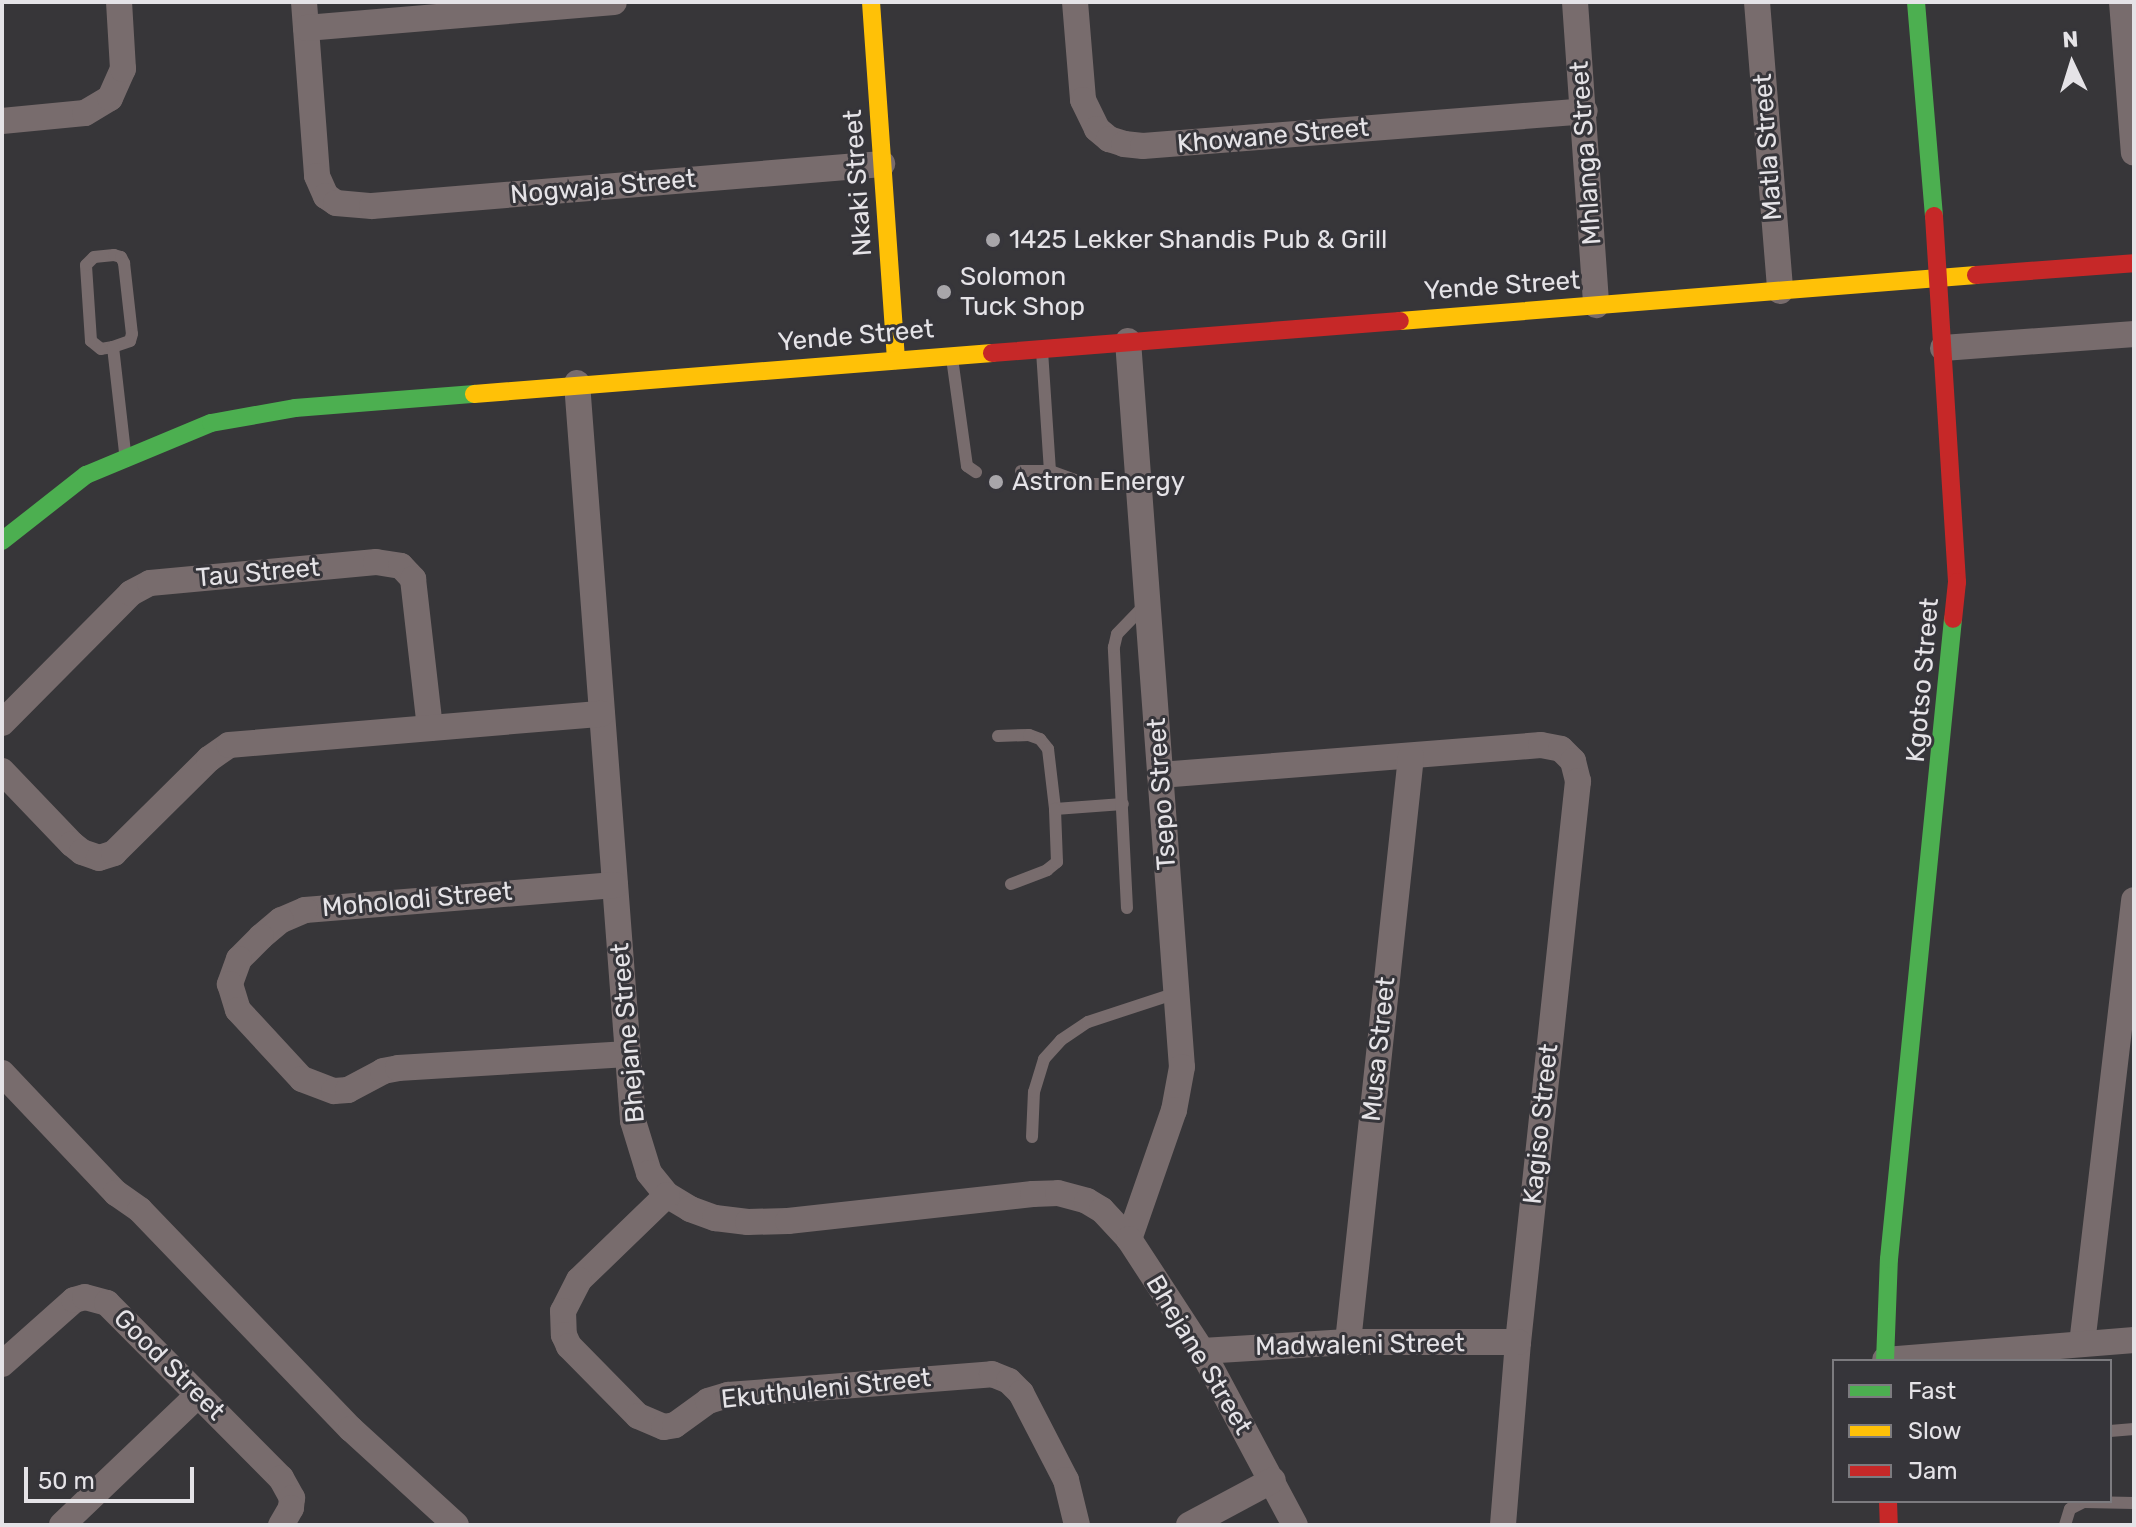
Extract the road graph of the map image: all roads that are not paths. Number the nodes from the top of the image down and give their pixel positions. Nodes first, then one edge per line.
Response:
1 (119, 2) edge
2 (614, 2) edge
3 (871, 2) edge
4 (1075, 2) edge
5 (1575, 2) edge
6 (1757, 2) edge
7 (1916, 2) edge
8 (2122, 2) edge
9 (486, 7) edge
10 (305, 15) edge
11 (2129, 32) edge
12 (2130, 67) edge
13 (1585, 111) junction
14 (2, 121) edge
15 (2134, 153) edge
16 (882, 164) junction
17 (2134, 263) edge
18 (1939, 280) junction
19 (1780, 291) junction
20 (1596, 305) junction
21 (2134, 334) edge
22 (1128, 341) junction
23 (113, 347) junction
24 (1042, 348) junction
25 (1943, 348) junction
26 (951, 355) junction
27 (896, 360) junction
28 (577, 383) junction
29 (125, 456) junction
30 (1021, 471) dead end
31 (1050, 471) junction
32 (976, 472) dead end
33 (1139, 484) junction
34 (2, 541) edge
35 (1147, 602) junction
36 (602, 714) junction
37 (2, 723) edge
38 (430, 728) junction
39 (998, 736) dead end
40 (1411, 756) junction
41 (2, 771) edge
42 (1160, 775) junction
43 (1123, 804) junction
44 (1055, 809) junction
45 (1011, 884) dead end
46 (615, 885) junction
47 (2134, 900) edge
48 (1127, 908) dead end
49 (2132, 939) edge
50 (1176, 993) junction
51 (628, 1054) junction
52 (2, 1073) edge
53 (2121, 1134) edge
54 (1032, 1137) dead end
55 (667, 1195) junction
56 (1129, 1239) junction
57 (2134, 1340) edge
58 (1348, 1342) junction
59 (1518, 1342) junction
60 (2082, 1344) junction
61 (1202, 1351) junction
62 (1942, 1358) edge
63 (1885, 1359) edge
64 (1914, 1359) edge
65 (2, 1364) edge
66 (198, 1395) junction
67 (2134, 1429) edge
68 (2112, 1431) edge
69 (1273, 1480) junction
70 (1888, 1503) edge
71 (2082, 1503) edge
72 (2112, 1503) edge
73 (2134, 1503) edge
74 (283, 1523) edge
75 (62, 1525) edge
76 (456, 1525) edge
77 (1077, 1525) edge
78 (1189, 1525) edge
79 (1295, 1525) edge
80 (1503, 1525) edge
81 (1889, 1525) edge
82 (2065, 1525) edge

1 - 14 street
2 - 9 street
3 - 16 street, Nkaki Street
4 - 13 street, Khowane Street
5 - 13 street, Mhlanga Street
6 - 19 street, Matla Street
7 - 18 street, Kgotso Street
8 - 11 street
9 - 10 street
10 - 16 street, Nogwaja Street
11 - 12 street
12 - 15 street
13 - 20 street, Mhlanga Street
16 - 27 street, Nkaki Street
17 - 18 street, Yende Street
18 - 19 street, Yende Street
18 - 25 street, Kgotso Street
19 - 20 street, Yende Street
20 - 22 street, Yende Street
21 - 25 street
22 - 24 street, Yende Street
22 - 33 street, Tsepo Street
23 - 23 lane
23 - 29 lane
24 - 26 street, Yende Street
24 - 31 lane
25 - 63 street, Kgotso Street
26 - 27 street, Yende Street
26 - 32 lane
27 - 28 street, Yende Street
28 - 29 street, Yende Street
28 - 36 street, Bhejane Street
29 - 34 street, Yende Street
30 - 31 lane
31 - 33 lane
33 - 35 street, Tsepo Street
35 - 42 street, Tsepo Street
35 - 43 lane
36 - 38 street
36 - 46 street, Bhejane Street
37 - 38 street, Tau Street
38 - 41 street
39 - 44 lane
40 - 42 street
40 - 58 street, Musa Street
40 - 59 street, Kagiso Street
42 - 50 street, Tsepo Street
43 - 44 lane
43 - 48 lane
44 - 45 lane
46 - 51 street, Bhejane Street
46 - 51 street, Moholodi Street
47 - 49 street
49 - 53 street
50 - 54 lane
50 - 56 street, Tsepo Street
51 - 55 street, Bhejane Street
52 - 76 street
53 - 60 street
55 - 56 street, Bhejane Street
55 - 77 street, Ekuthuleni Street
56 - 61 street, Bhejane Street
57 - 60 street
58 - 59 street, Madwaleni Street
58 - 61 street, Madwaleni Street
59 - 80 street, Kagiso Street
60 - 62 street
61 - 69 street, Bhejane Street
62 - 64 street
65 - 66 street, Good Street
66 - 74 street, Good Street
66 - 75 street
67 - 68 lane
69 - 78 street
69 - 79 street, Bhejane Street
70 - 81 street
71 - 82 lane
72 - 73 lane

